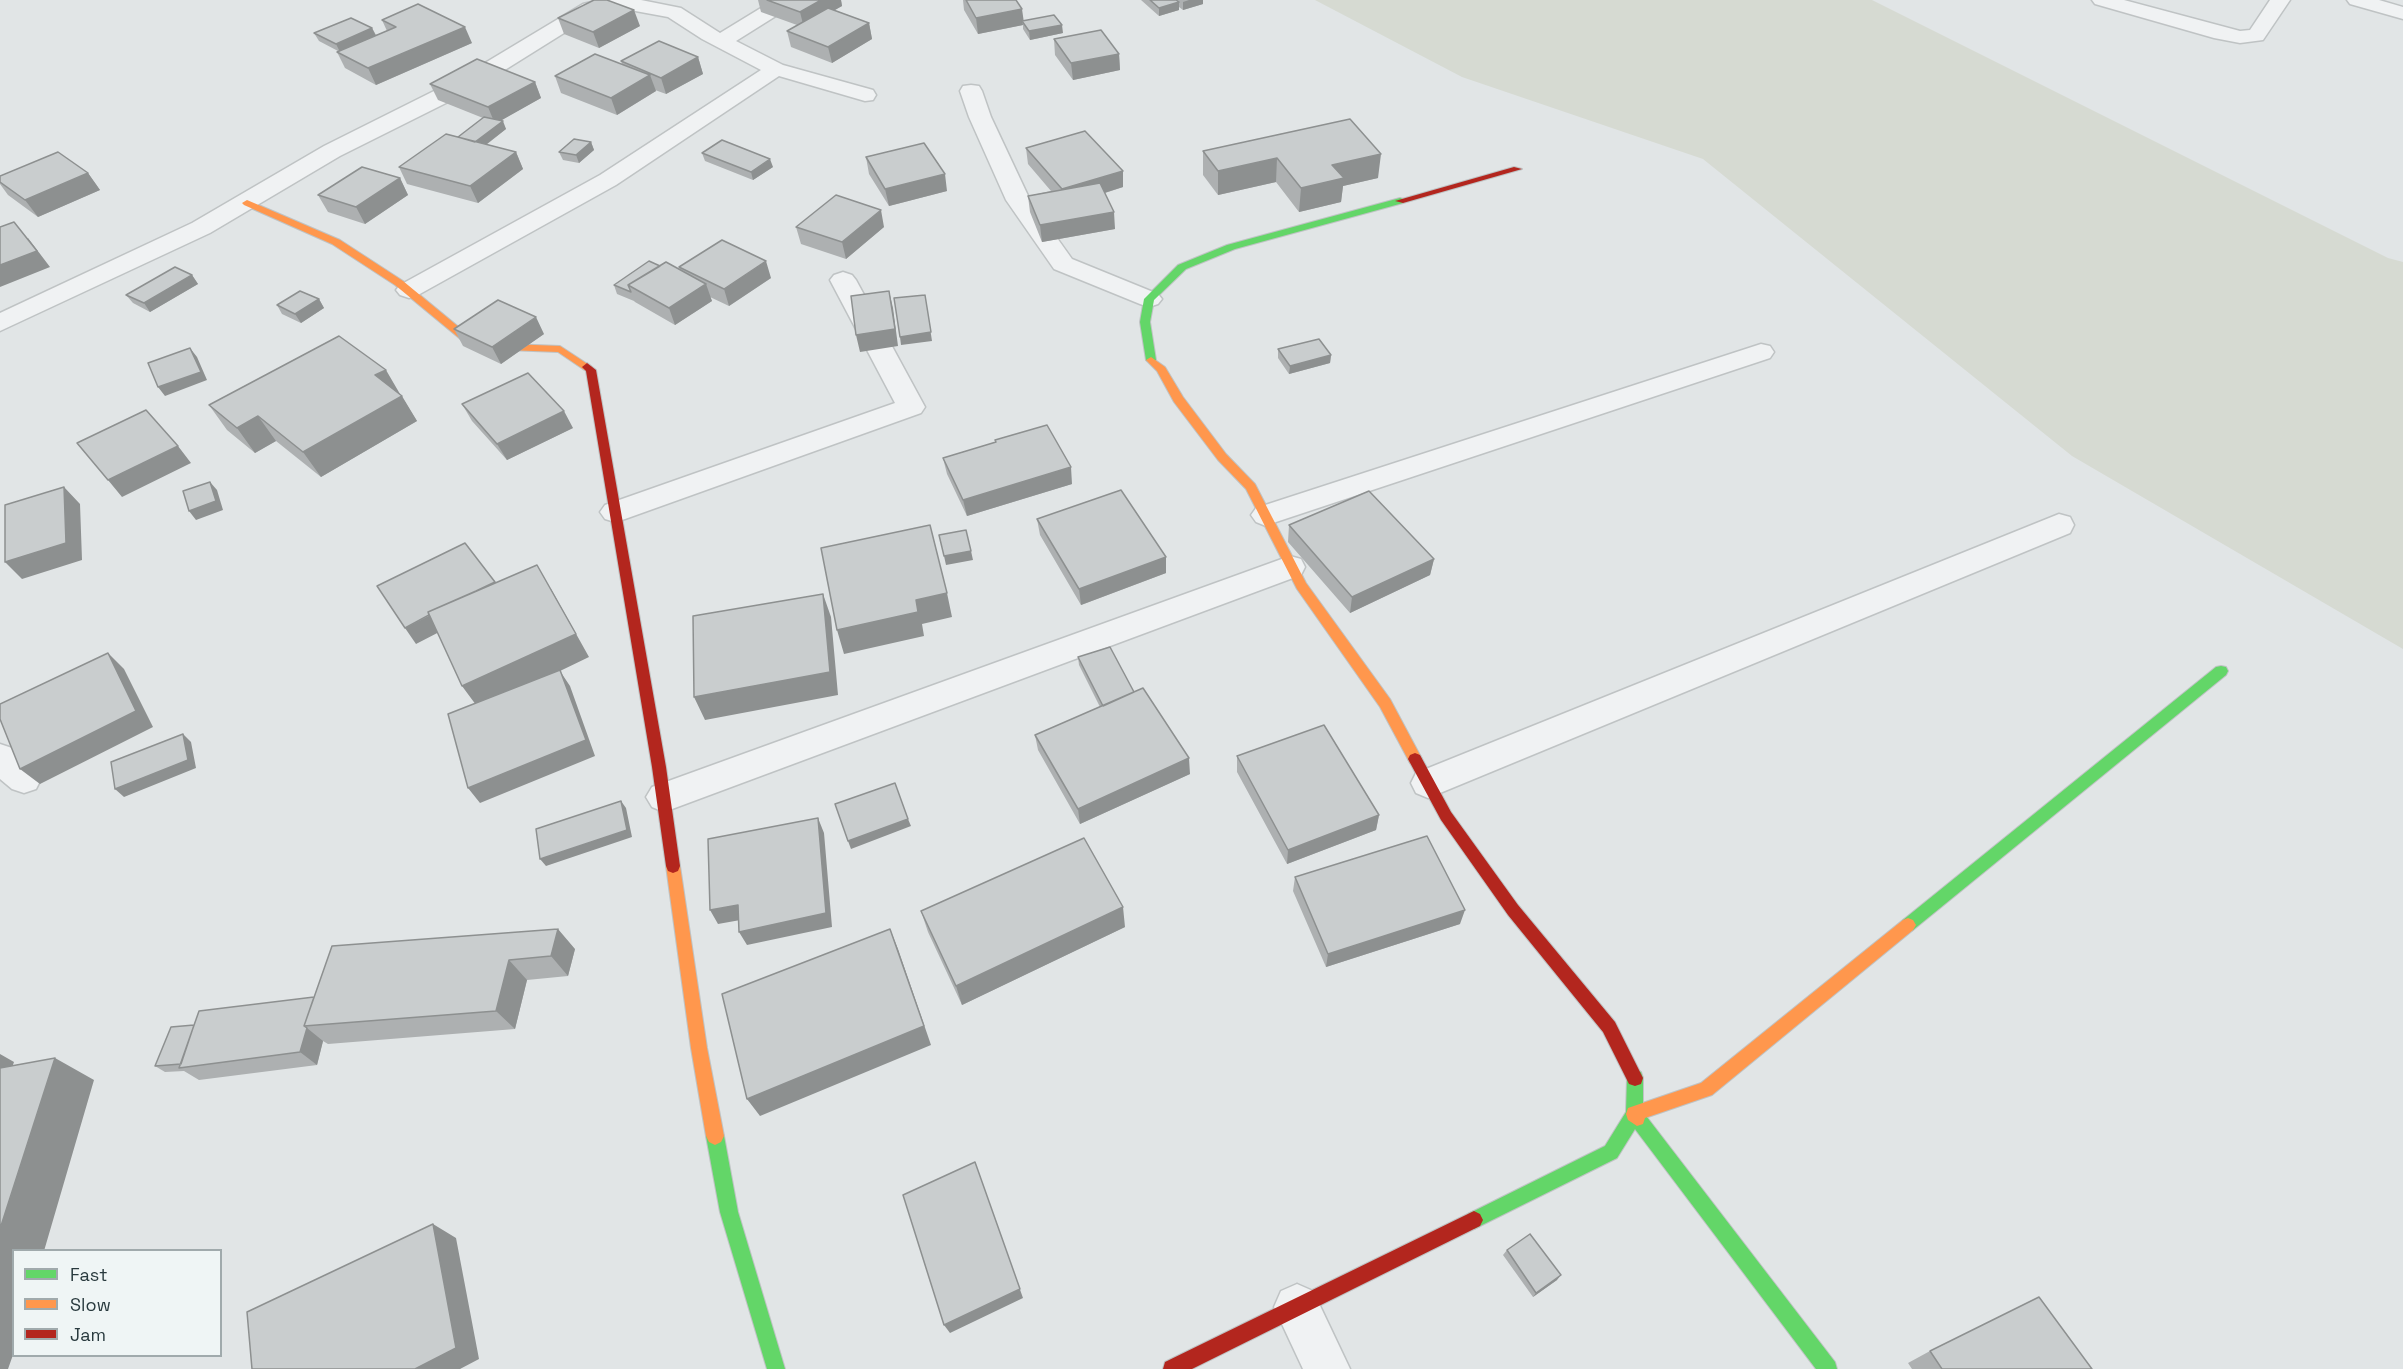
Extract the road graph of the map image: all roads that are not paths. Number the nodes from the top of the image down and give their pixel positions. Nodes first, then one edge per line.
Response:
1 (788, 0) edge
2 (2102, 0) edge
3 (2280, 0) edge
4 (2357, 0) edge
5 (2403, 13) edge
6 (721, 41) junction
7 (776, 69) junction
8 (970, 91) dead end
9 (865, 95) dead end
10 (1517, 169) dead end
11 (247, 203) junction
12 (843, 280) dead end
13 (409, 290) junction
14 (1149, 299) junction
15 (0, 323) edge
16 (1761, 352) dead end
17 (615, 512) junction
18 (1266, 515) junction
19 (2059, 525) dead end
20 (1290, 567) junction
21 (2221, 671) dead end
22 (1428, 783) junction
23 (664, 797) junction
24 (1634, 1114) junction
25 (1298, 1307) junction
26 (776, 1369) edge
27 (1172, 1369) edge
28 (1328, 1369) edge
29 (1828, 1369) edge

1 - 6 street
2 - 3 street
4 - 5 street
6 - 7 street
6 - 11 street
7 - 9 street
7 - 13 street
8 - 14 street
10 - 14 street
11 - 13 street
11 - 15 street
12 - 17 street
13 - 17 street
14 - 18 street
16 - 18 street
17 - 23 street
18 - 20 street
19 - 22 street
20 - 22 street
20 - 23 street
21 - 24 street
22 - 24 street
23 - 26 street
24 - 25 street
24 - 29 street
25 - 27 street
25 - 28 street

